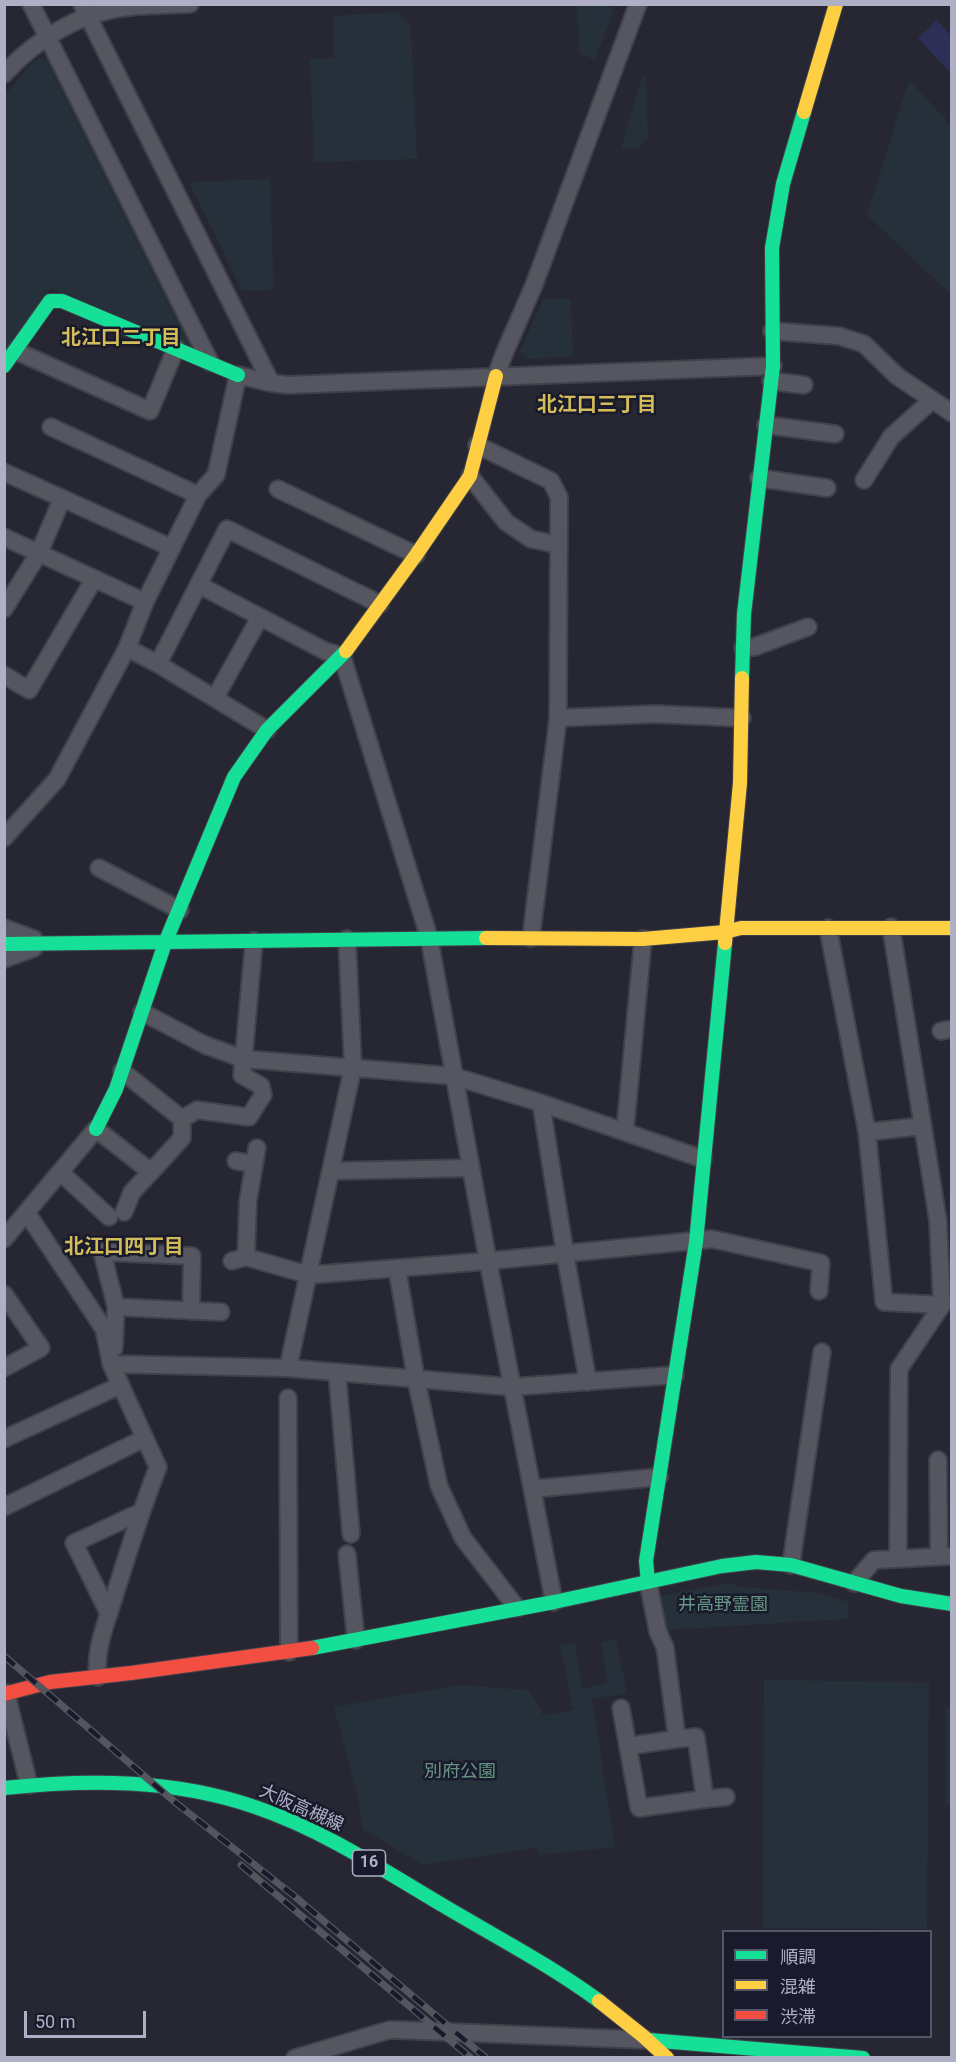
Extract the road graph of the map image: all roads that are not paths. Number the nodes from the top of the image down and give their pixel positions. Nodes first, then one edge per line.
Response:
1 (31, 4) edge
2 (190, 4) edge
3 (638, 4) edge
4 (836, 4) edge
5 (85, 10) edge
6 (47, 36) junction
7 (4, 74) edge
8 (772, 331) junction
9 (176, 348) junction
10 (16, 351) junction
11 (210, 362) junction
12 (4, 366) edge
13 (772, 374) junction
14 (237, 375) junction
15 (496, 376) junction
16 (271, 383) junction
17 (804, 385) dead end
18 (932, 400) junction
19 (951, 413) edge
20 (766, 425) junction
21 (51, 427) dead end
22 (835, 434) dead end
23 (477, 445) junction
24 (4, 472) edge
25 (470, 476) junction
26 (759, 478) junction
27 (864, 480) dead end
28 (827, 488) dead end
29 (278, 489) dead end
30 (198, 495) junction
31 (62, 499) junction
32 (4, 537) edge
33 (559, 544) junction
34 (172, 548) junction
35 (39, 553) junction
36 (416, 555) junction
37 (94, 579) junction
38 (199, 585) junction
39 (146, 602) junction
40 (380, 604) junction
41 (4, 609) edge
42 (260, 617) junction
43 (808, 627) dead end
44 (127, 648) junction
45 (743, 648) junction
46 (342, 656) junction
47 (158, 664) junction
48 (4, 675) edge
49 (215, 698) junction
50 (558, 718) junction
51 (742, 718) junction
52 (267, 730) junction
53 (4, 838) edge
54 (99, 868) dead end
55 (180, 910) junction
56 (891, 927) junction
57 (4, 928) edge
58 (828, 928) junction
59 (951, 928) edge
60 (725, 932) junction
61 (429, 937) junction
62 (531, 938) junction
63 (347, 939) junction
64 (643, 939) junction
65 (254, 941) junction
66 (165, 943) junction
67 (4, 944) edge
68 (46, 944) junction
69 (4, 959) edge
70 (142, 1012) junction
71 (244, 1059) junction
72 (353, 1067) junction
73 (122, 1071) junction
74 (453, 1076) junction
75 (542, 1103) junction
76 (182, 1119) junction
77 (923, 1126) junction
78 (96, 1129) junction
79 (625, 1131) junction
80 (867, 1132) junction
81 (703, 1159) junction
82 (236, 1161) dead end
83 (470, 1168) junction
84 (331, 1171) junction
85 (151, 1172) junction
86 (60, 1173) junction
87 (27, 1213) junction
88 (4, 1239) edge
89 (696, 1242) junction
90 (565, 1253) junction
91 (488, 1261) junction
92 (397, 1268) junction
93 (309, 1275) junction
94 (819, 1291) dead end
95 (4, 1294) edge
96 (942, 1305) junction
97 (116, 1307) junction
98 (191, 1311) junction
99 (221, 1312) dead end
100 (822, 1352) dead end
101 (111, 1364) junction
102 (4, 1368) edge
103 (288, 1368) junction
104 (337, 1372) junction
105 (675, 1375) junction
106 (416, 1379) junction
107 (588, 1382) junction
108 (121, 1385) junction
109 (512, 1387) junction
110 (288, 1398) dead end
111 (145, 1438) junction
112 (4, 1439) edge
113 (939, 1461) dead end
114 (659, 1477) junction
115 (532, 1489) junction
116 (4, 1507) edge
117 (141, 1512) junction
118 (351, 1534) dead end
119 (347, 1554) dead end
120 (945, 1556) edge
121 (898, 1558) junction
122 (791, 1565) junction
123 (648, 1582) junction
124 (854, 1583) junction
125 (554, 1602) junction
126 (951, 1604) edge
127 (517, 1608) junction
128 (109, 1614) junction
129 (356, 1640) junction
130 (289, 1652) junction
131 (98, 1677) junction
132 (5, 1694) edge
133 (621, 1708) dead end
134 (677, 1739) junction
135 (628, 1746) junction
136 (28, 1785) junction
137 (4, 1788) edge
138 (726, 1797) dead end
139 (705, 1799) junction
140 (649, 2040) junction
141 (295, 2058) edge
142 (667, 2058) edge
143 (863, 2058) edge

1 - 6 street
2 - 5 street
3 - 15 street
4 - 8 street
5 - 6 street
5 - 16 street
6 - 7 street
6 - 11 street
8 - 13 street
8 - 18 street
9 - 10 street
9 - 10 street
9 - 11 street
10 - 12 street
11 - 14 street
13 - 15 street
13 - 17 street
13 - 20 street
14 - 16 street
14 - 30 street
15 - 16 street
15 - 23 street
18 - 19 street
18 - 27 street
20 - 22 street
20 - 26 street
21 - 30 street
23 - 25 street
23 - 33 street
24 - 31 street
25 - 33 street
25 - 36 street
26 - 28 street
26 - 45 street
29 - 36 street
30 - 34 street
31 - 34 street
31 - 35 street
32 - 35 street
33 - 50 street
34 - 39 street
35 - 37 street
35 - 41 street
36 - 40 street
37 - 39 street
37 - 48 street
38 - 40 street
38 - 42 street
38 - 47 street
39 - 44 street
40 - 46 street
42 - 46 street
42 - 49 street
43 - 45 street
44 - 47 street
44 - 53 street
45 - 51 street
46 - 52 street
46 - 61 street
47 - 49 street
49 - 52 street
50 - 51 street
50 - 62 street
51 - 60 street
52 - 55 street
54 - 55 street
55 - 66 street
56 - 58 street
56 - 59 street
56 - 77 street
57 - 68 street
58 - 60 street
58 - 80 street
60 - 64 street
60 - 81 street
61 - 62 street
61 - 63 street
61 - 74 street
62 - 64 street
63 - 65 street
63 - 72 street
64 - 79 street
65 - 66 street
65 - 71 street
66 - 68 street
66 - 70 street
67 - 68 street
68 - 69 street
70 - 71 street
70 - 73 street
71 - 72 street
71 - 76 street
72 - 74 street
72 - 84 street
73 - 76 street
73 - 78 street
74 - 75 street
74 - 83 street
75 - 79 street
75 - 90 street
76 - 85 street
77 - 80 street
77 - 96 street
78 - 85 street
78 - 86 street
79 - 81 street
80 - 96 street
81 - 89 street
82 - 93 street
83 - 84 street
83 - 91 street
84 - 93 street
85 - 86 street
86 - 87 street
87 - 88 street
87 - 101 street
89 - 90 street
89 - 94 street
89 - 105 street
90 - 91 street
90 - 107 street
91 - 92 street
91 - 109 street
92 - 93 street
92 - 106 street
93 - 103 street
95 - 102 street
96 - 121 street
97 - 98 street
97 - 98 street
97 - 101 street
98 - 99 street
100 - 122 street
101 - 103 street
101 - 108 street
103 - 104 street
104 - 106 street
104 - 118 street
105 - 107 street
105 - 114 street
106 - 109 street
106 - 127 street
107 - 109 street
108 - 111 street
108 - 112 street
109 - 115 street
110 - 130 street
111 - 116 street
111 - 117 street
113 - 120 street
114 - 115 street
114 - 123 street
115 - 125 street
117 - 128 street
117 - 128 street
119 - 129 street
120 - 121 street
121 - 124 street
122 - 123 street
122 - 124 street
123 - 125 street
123 - 134 street
124 - 126 street
125 - 127 street
127 - 129 street
128 - 131 street
129 - 130 street
130 - 131 street
131 - 132 street
132 - 136 street
133 - 135 street
134 - 135 street
134 - 139 street
135 - 139 street
136 - 137 street, 大阪高槻線 / 16
136 - 140 street, 大阪高槻線 / 16
138 - 139 street
140 - 141 street
140 - 142 street, 大阪高槻線 / 16
140 - 143 street

